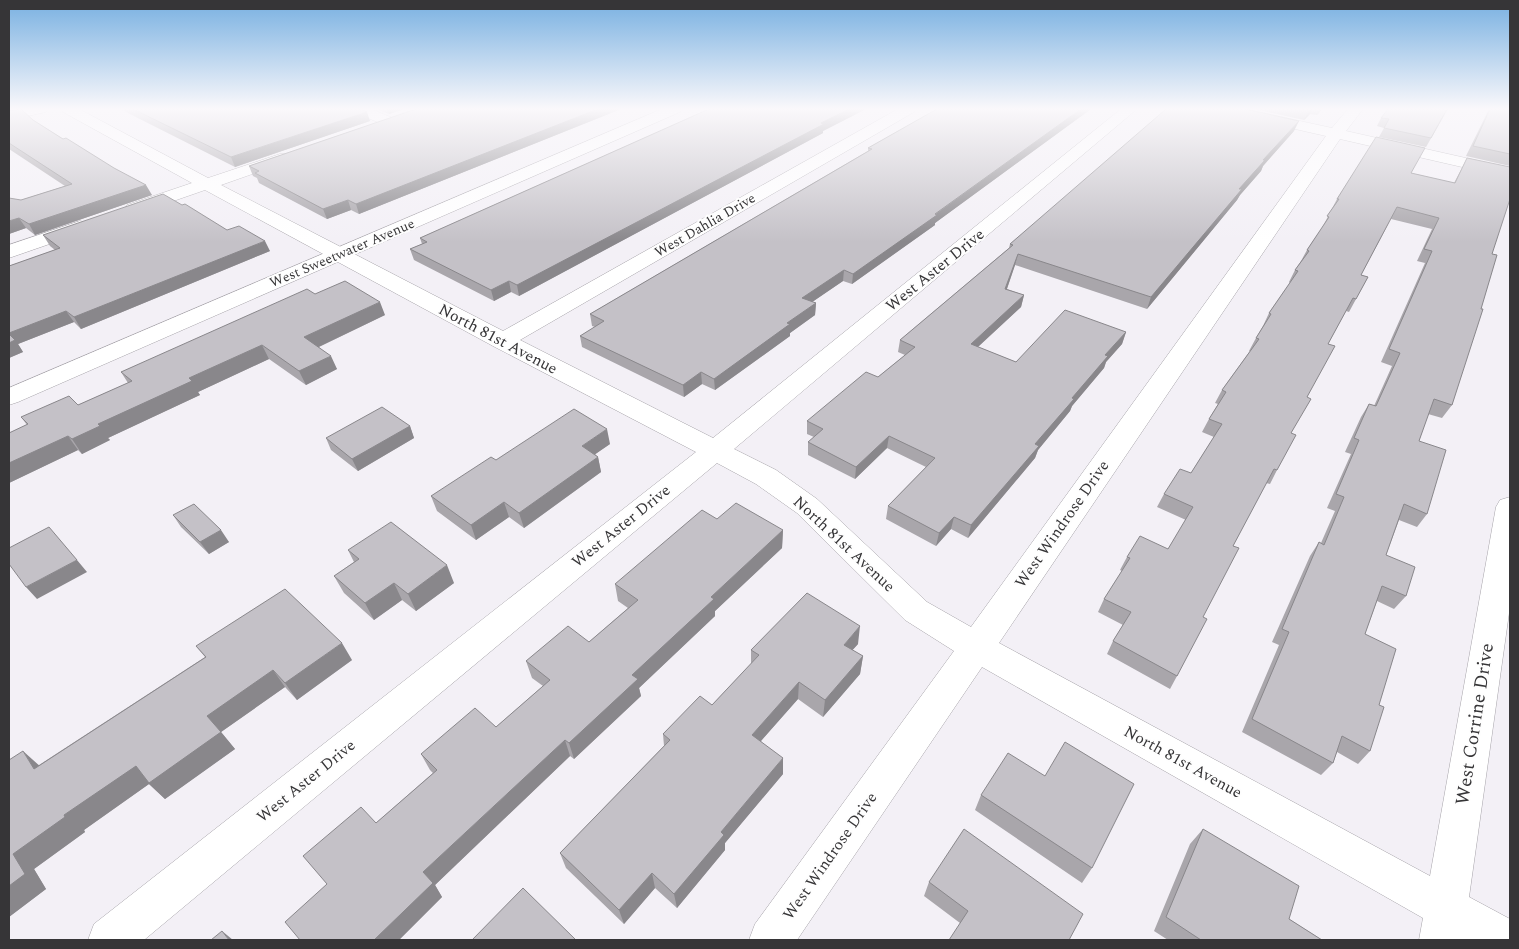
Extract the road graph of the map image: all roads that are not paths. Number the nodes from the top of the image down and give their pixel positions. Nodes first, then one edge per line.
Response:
1 (149, 153) edge
2 (298, 153) edge
3 (573, 153) edge
4 (831, 153) edge
5 (1076, 153) edge
6 (1322, 153) edge
7 (1422, 153) edge
8 (1510, 173) edge
9 (206, 184) junction
10 (122, 213) edge
11 (94, 223) edge
12 (9, 252) edge
13 (338, 255) junction
14 (501, 341) junction
15 (9, 397) edge
16 (714, 451) junction
17 (1510, 507) edge
18 (976, 647) junction
19 (1443, 924) edge
20 (110, 940) edge
21 (771, 940) edge
22 (1505, 940) edge

1 - 9 street, North 81st Avenue
2 - 9 street
3 - 13 street, West Sweetwater Avenue
4 - 14 street, West Dahlia Drive
5 - 16 street, West Aster Drive
6 - 18 street, West Windrose Drive
7 - 8 street
9 - 10 street
9 - 13 street, North 81st Avenue
11 - 12 street
13 - 14 street, North 81st Avenue
13 - 15 street, West Sweetwater Avenue
14 - 16 street, North 81st Avenue
16 - 18 street, North 81st Avenue
16 - 20 street, West Aster Drive
17 - 19 street, West Corrine Drive
18 - 19 street, North 81st Avenue
18 - 21 street, West Windrose Drive
19 - 22 street, North 81st Avenue

